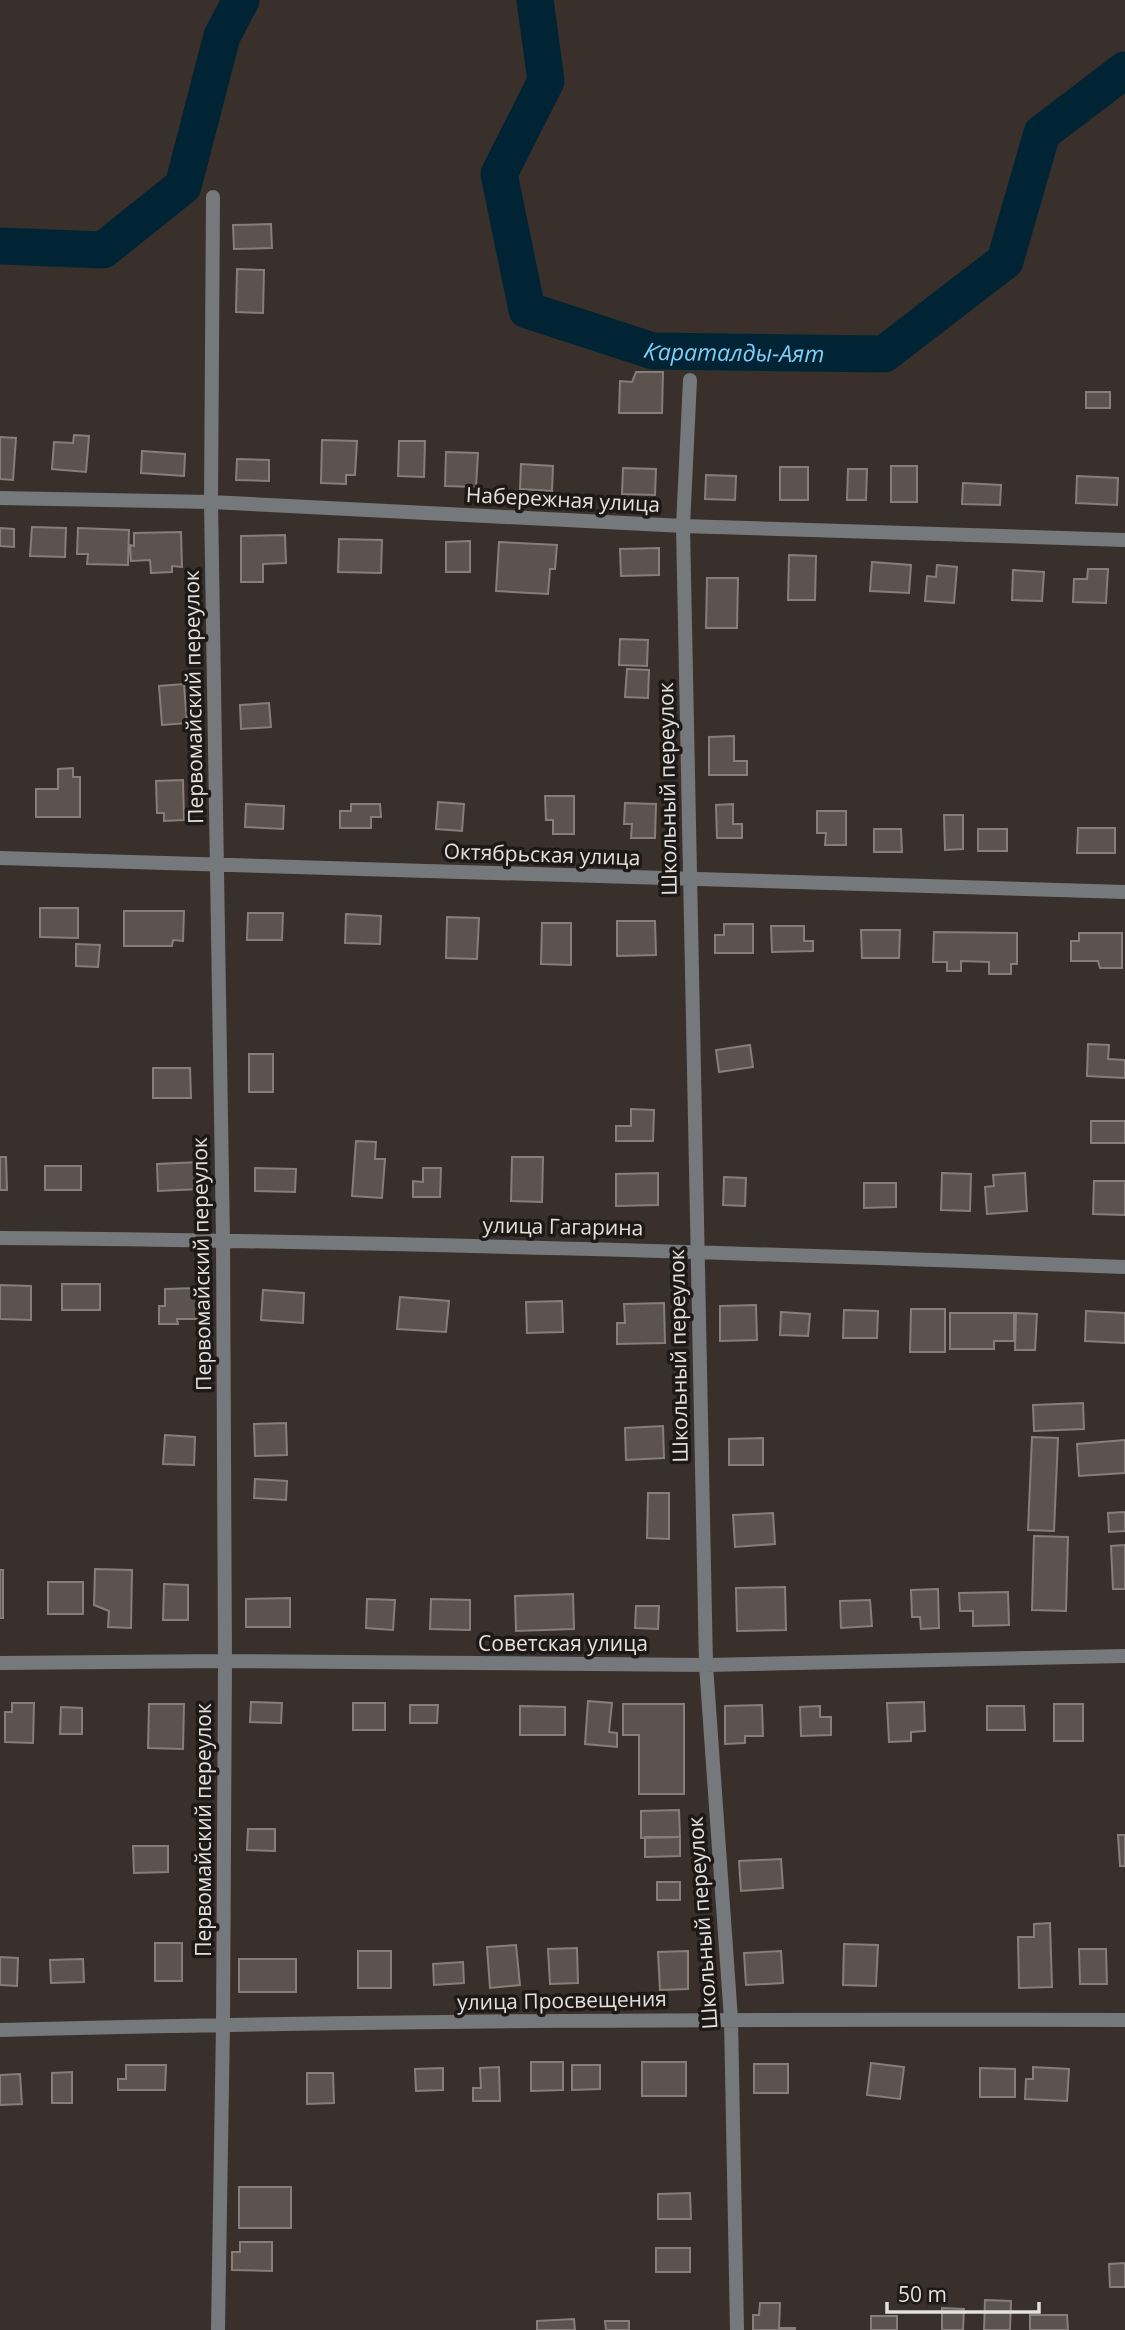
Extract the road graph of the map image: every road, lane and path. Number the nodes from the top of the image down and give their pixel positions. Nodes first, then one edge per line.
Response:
1 (213, 197) dead end
2 (690, 380) dead end
3 (0, 498) edge
4 (211, 502) junction
5 (683, 526) junction
6 (1125, 540) edge
7 (0, 859) edge
8 (217, 866) junction
9 (690, 879) junction
10 (1125, 892) edge
11 (0, 1238) edge
12 (223, 1240) junction
13 (697, 1251) junction
14 (1125, 1267) edge
15 (1125, 1656) edge
16 (225, 1661) junction
17 (0, 1663) edge
18 (706, 1665) junction
19 (731, 2019) junction
20 (1125, 2020) edge
21 (223, 2024) junction
22 (0, 2030) edge
23 (218, 2330) edge
24 (737, 2330) edge

1 - 4 street, Первомайский переулок
2 - 5 street, Школьный переулок
3 - 4 street, Набережная улица
4 - 5 street, Набережная улица
4 - 8 street, Первомайский переулок
5 - 6 street, Набережная улица
5 - 9 street, Школьный переулок
7 - 8 street, Октябрьская улица
8 - 9 street, Октябрьская улица
8 - 12 street, Первомайский переулок
9 - 10 street, Октябрьская улица
9 - 13 street, Школьный переулок
11 - 12 street, улица Гагарина
12 - 13 street, улица Гагарина
12 - 16 street, Первомайский переулок
13 - 14 street, улица Гагарина
13 - 18 street, Школьный переулок
15 - 18 street, Советская улица
16 - 17 street, Советская улица
16 - 18 street, Советская улица
16 - 21 street, Первомайский переулок
18 - 19 street, Школьный переулок
19 - 20 street, улица Просвещения
19 - 21 street, улица Просвещения
19 - 24 street, Школьный переулок
21 - 22 street, улица Просвещения
21 - 23 street, Первомайский переулок

